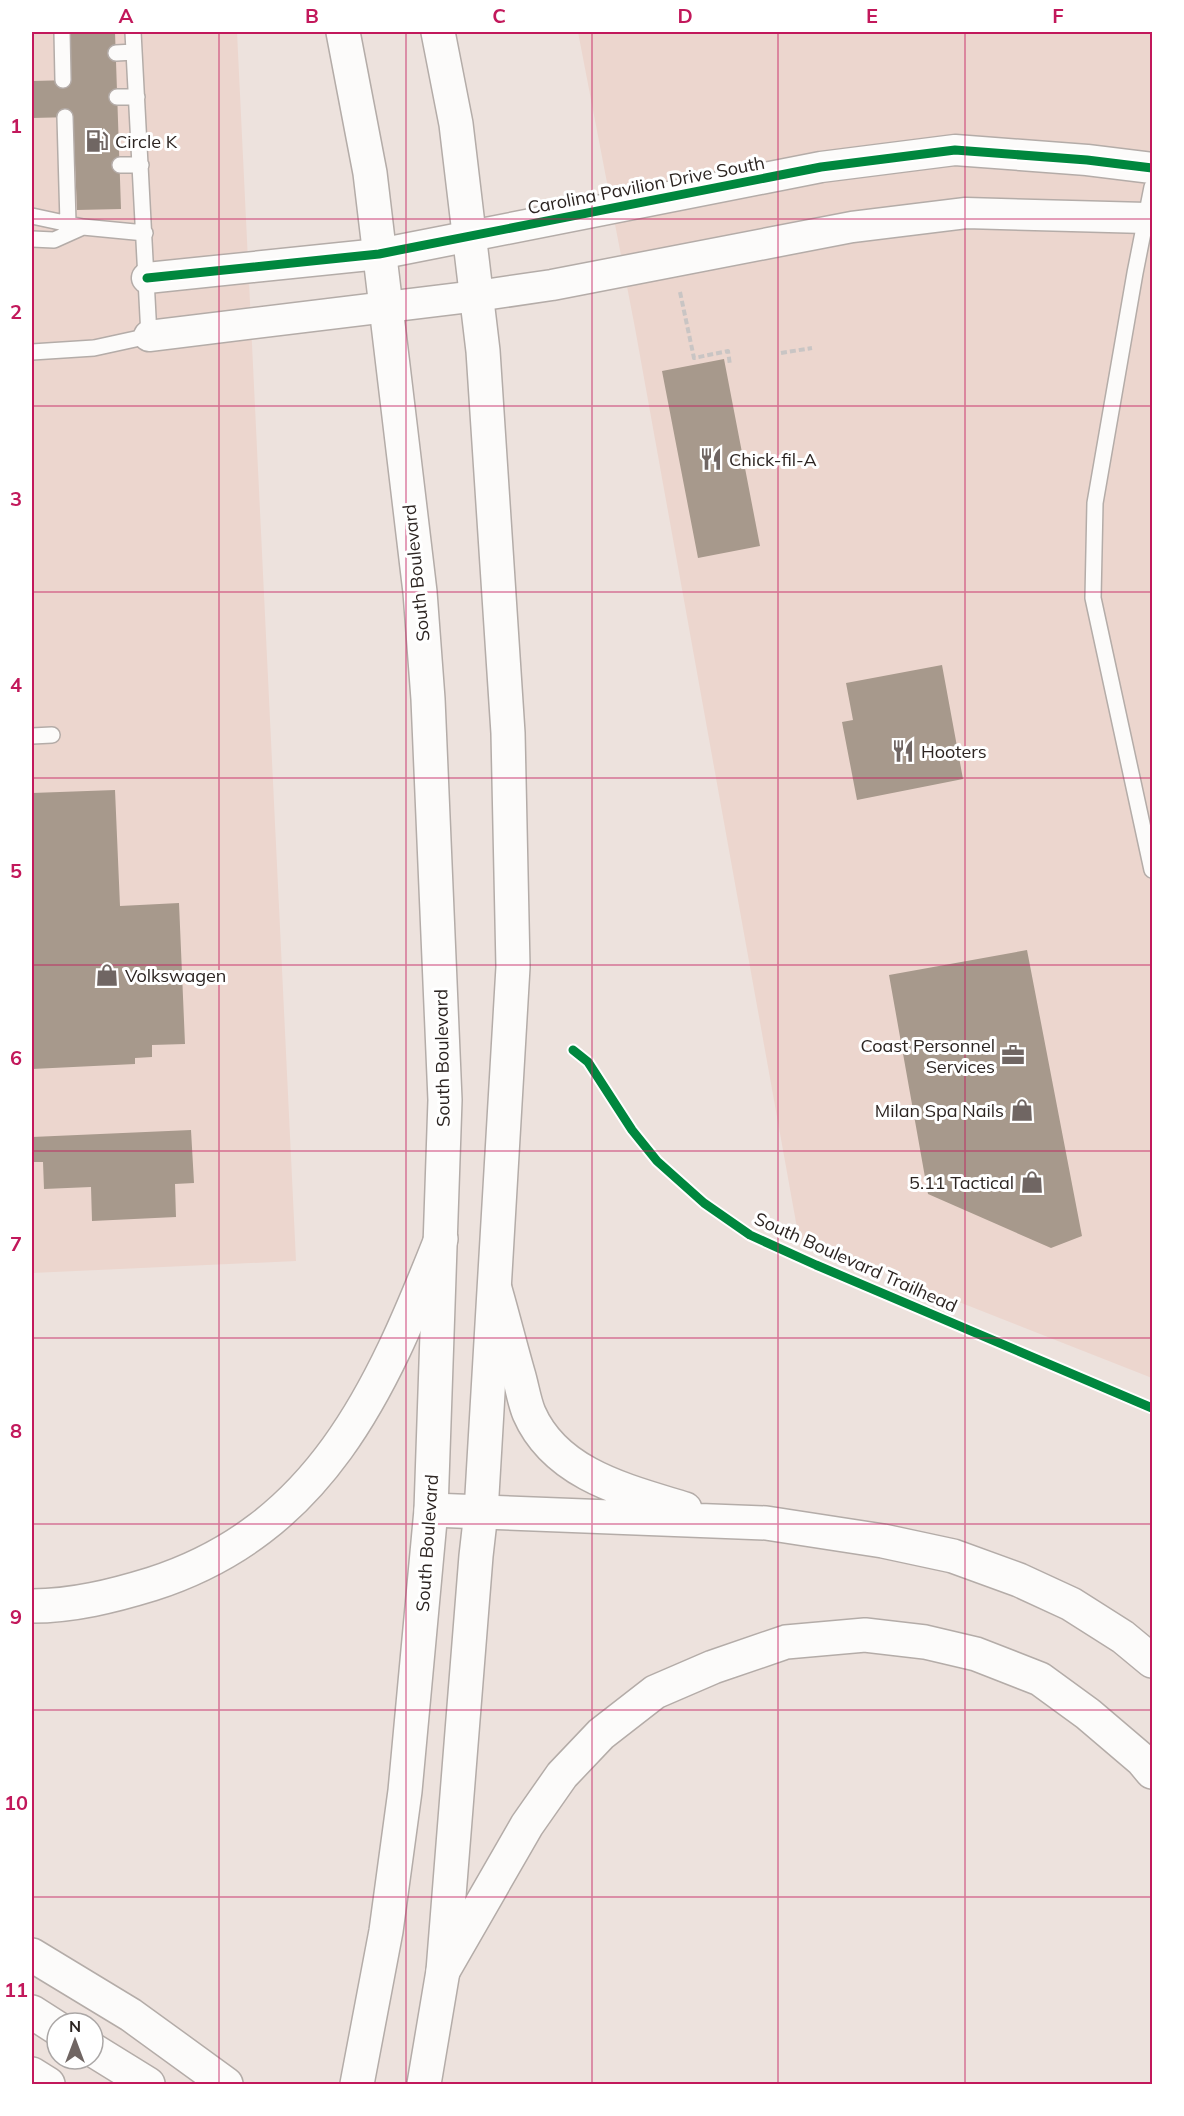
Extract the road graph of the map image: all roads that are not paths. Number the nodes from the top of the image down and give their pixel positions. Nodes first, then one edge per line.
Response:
1 (62, 32) edge
2 (133, 32) edge
3 (343, 32) edge
4 (438, 32) edge
5 (134, 52) junction
6 (116, 53) dead end
7 (63, 80) dead end
8 (117, 97) dead end
9 (137, 98) junction
10 (65, 117) dead end
11 (120, 165) dead end
12 (141, 165) junction
13 (1152, 168) edge
14 (1152, 187) edge
15 (32, 216) edge
16 (1149, 218) edge
17 (68, 224) junction
18 (83, 227) junction
19 (145, 233) junction
20 (470, 237) junction
21 (32, 239) edge
22 (379, 254) junction
23 (147, 278) junction
24 (477, 296) junction
25 (385, 307) junction
26 (149, 336) junction
27 (32, 351) edge
28 (52, 735) dead end
29 (32, 736) edge
30 (1152, 870) edge
31 (441, 1239) junction
32 (495, 1289) junction
33 (431, 1510) junction
34 (481, 1512) junction
35 (727, 1522) junction
36 (32, 1606) edge
37 (1152, 1661) edge
38 (1152, 1773) edge
39 (32, 1955) edge
40 (443, 1971) junction
41 (32, 2012) edge
42 (45, 2020) edge
43 (105, 2058) edge
44 (427, 2073) edge
45 (32, 2074) edge
46 (48, 2085) edge
47 (148, 2085) edge
48 (226, 2085) edge
49 (357, 2085) edge

1 - 7 lane
2 - 5 lane
3 - 22 main road, South Boulevard
4 - 20 main road
5 - 6 lane
5 - 9 lane
8 - 9 lane
9 - 12 lane
10 - 17 lane
11 - 12 lane
12 - 19 lane
13 - 20 street, Carolina Pavilion Drive South
14 - 16 lane
15 - 17 lane
16 - 24 street
16 - 30 lane
17 - 18 lane
18 - 19 lane
18 - 21 lane
19 - 23 lane
20 - 22 street, Carolina Pavilion Drive South
20 - 24 main road
22 - 23 street, Carolina Pavilion Drive South
22 - 25 main road, South Boulevard
23 - 26 lane
24 - 25 street
24 - 32 main road
25 - 26 street
25 - 31 main road, South Boulevard
26 - 27 lane
28 - 29 lane
31 - 33 main road, South Boulevard
31 - 36 main road
32 - 34 main road
32 - 35 main road
33 - 34 main road
33 - 49 main road, South Boulevard
34 - 35 main road
34 - 40 main road
35 - 37 main road
38 - 40 main road
39 - 48 main road
40 - 44 main road
41 - 42 main road
43 - 47 main road
45 - 46 main road

